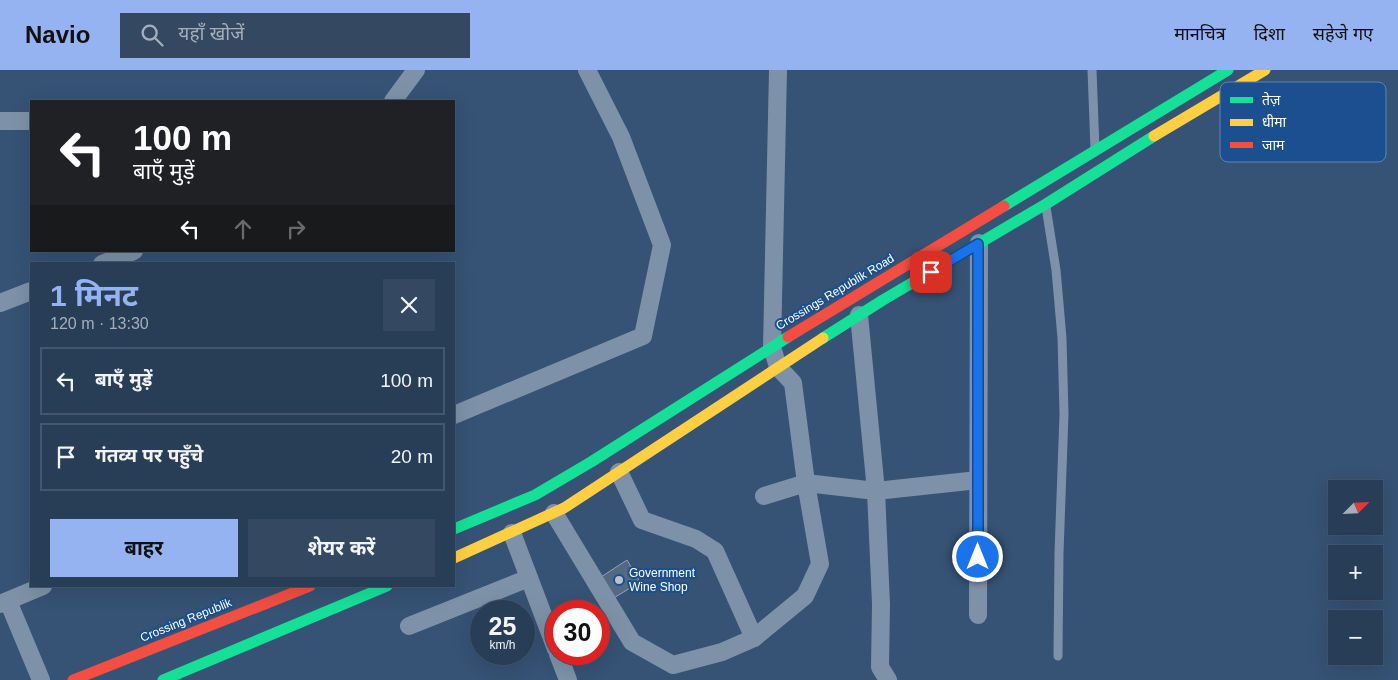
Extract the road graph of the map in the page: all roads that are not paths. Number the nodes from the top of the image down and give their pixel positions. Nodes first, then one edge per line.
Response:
1 (416, 70) edge
2 (587, 70) edge
3 (778, 70) edge
4 (1092, 70) edge
5 (1228, 70) edge
6 (1265, 70) edge
7 (1244, 82) edge
8 (1220, 96) edge
9 (394, 100) edge
10 (30, 120) edge
11 (0, 121) edge
12 (1095, 150) junction
13 (1046, 204) junction
14 (978, 244) junction
15 (132, 252) edge
16 (107, 262) edge
17 (30, 291) edge
18 (0, 303) edge
19 (859, 316) junction
20 (772, 347) junction
21 (778, 367) junction
22 (455, 415) edge
23 (619, 472) junction
24 (978, 480) junction
25 (806, 483) junction
26 (876, 491) junction
27 (764, 496) dead end
28 (554, 513) junction
29 (519, 518) junction
30 (455, 529) edge
31 (455, 557) edge
32 (529, 578) junction
33 (41, 587) edge
34 (307, 587) edge
35 (385, 587) edge
36 (4, 603) edge
37 (978, 615) dead end
38 (545, 620) edge
39 (409, 626) dead end
40 (754, 638) junction
41 (1058, 656) dead end
42 (562, 665) edge
43 (41, 680) edge
44 (73, 680) edge
45 (163, 680) edge
46 (568, 680) edge
47 (888, 680) edge

1 - 9 street
2 - 22 street
3 - 20 street
4 - 12 lane
5 - 12 street, Crossings Republik Road
6 - 7 street
8 - 13 street
10 - 11 street
12 - 20 street, Crossings Republik Road
13 - 14 street
13 - 41 lane
14 - 19 street
14 - 24 street
15 - 16 street
17 - 18 street
19 - 21 street
19 - 26 street
20 - 21 street
20 - 29 street, Crossings Republik Road
21 - 23 street
21 - 25 street
23 - 28 street
23 - 40 street
24 - 26 street
24 - 37 street
25 - 26 street
25 - 27 street
25 - 40 street
26 - 47 street
28 - 29 street
28 - 40 street
29 - 30 street
29 - 31 street
29 - 32 street
32 - 38 street
32 - 39 street
33 - 36 street
34 - 44 street, Crossing Republik
35 - 45 street
36 - 43 street
42 - 46 street

